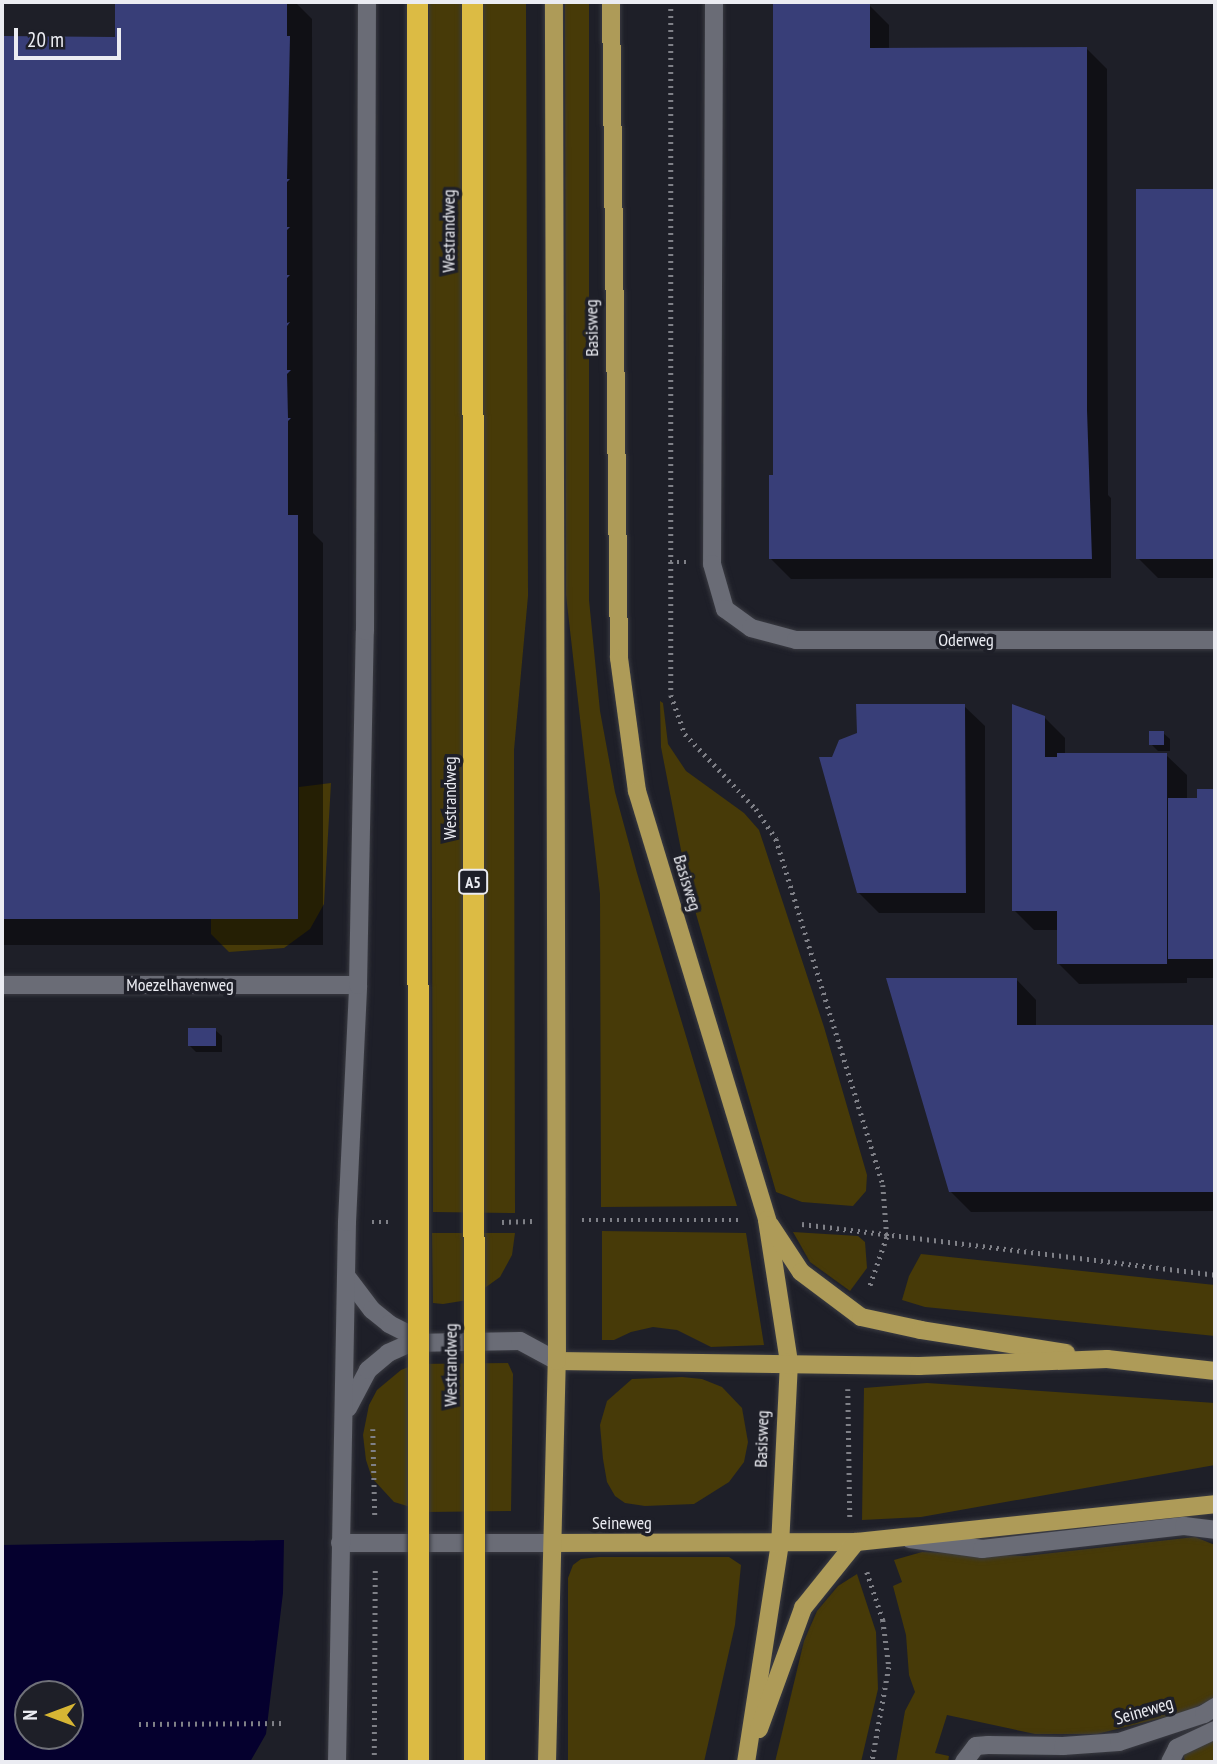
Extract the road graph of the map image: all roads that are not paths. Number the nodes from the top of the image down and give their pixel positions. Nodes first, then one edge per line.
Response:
1 (367, 2) edge
2 (417, 2) edge
3 (472, 2) edge
4 (554, 2) edge
5 (611, 2) edge
6 (714, 2) edge
7 (1215, 639) edge
8 (2, 985) edge
9 (358, 985) junction
10 (767, 1220) junction
11 (347, 1277) junction
12 (421, 1340) junction
13 (1108, 1359) junction
14 (556, 1361) junction
15 (789, 1362) junction
16 (1215, 1371) edge
17 (343, 1439) junction
18 (1215, 1504) edge
19 (1215, 1530) edge
20 (903, 1538) junction
21 (856, 1542) junction
22 (340, 1543) junction
23 (554, 1543) junction
24 (780, 1543) junction
25 (1215, 1707) edge
26 (1215, 1730) edge
27 (337, 1762) edge
28 (418, 1762) edge
29 (474, 1762) edge
30 (547, 1762) edge
31 (747, 1762) edge
32 (964, 1762) edge
33 (1170, 1762) edge

1 - 9 street
2 - 28 highway, Westrandweg, bridge
3 - 29 highway, Westrandweg / A5, bridge
4 - 14 main road, Basisweg
5 - 10 main road, Basisweg
6 - 7 street, Oderweg
8 - 9 street, Moezelhavenweg
9 - 11 street
10 - 13 main road
10 - 15 main road, Basisweg
11 - 12 street
11 - 17 street
12 - 14 street
12 - 17 street
13 - 15 main road
13 - 16 main road
14 - 15 main road
14 - 23 main road, Basisweg
15 - 24 main road, Basisweg
17 - 22 street
18 - 20 main road, Seineweg
19 - 20 street, Seineweg
20 - 21 main road, Seineweg
21 - 24 main road, Seineweg
21 - 31 main road
22 - 23 street, Seineweg
22 - 27 street
23 - 24 main road, Seineweg
23 - 30 main road
24 - 31 main road, Basisweg
25 - 32 street, Seineweg
26 - 33 street

